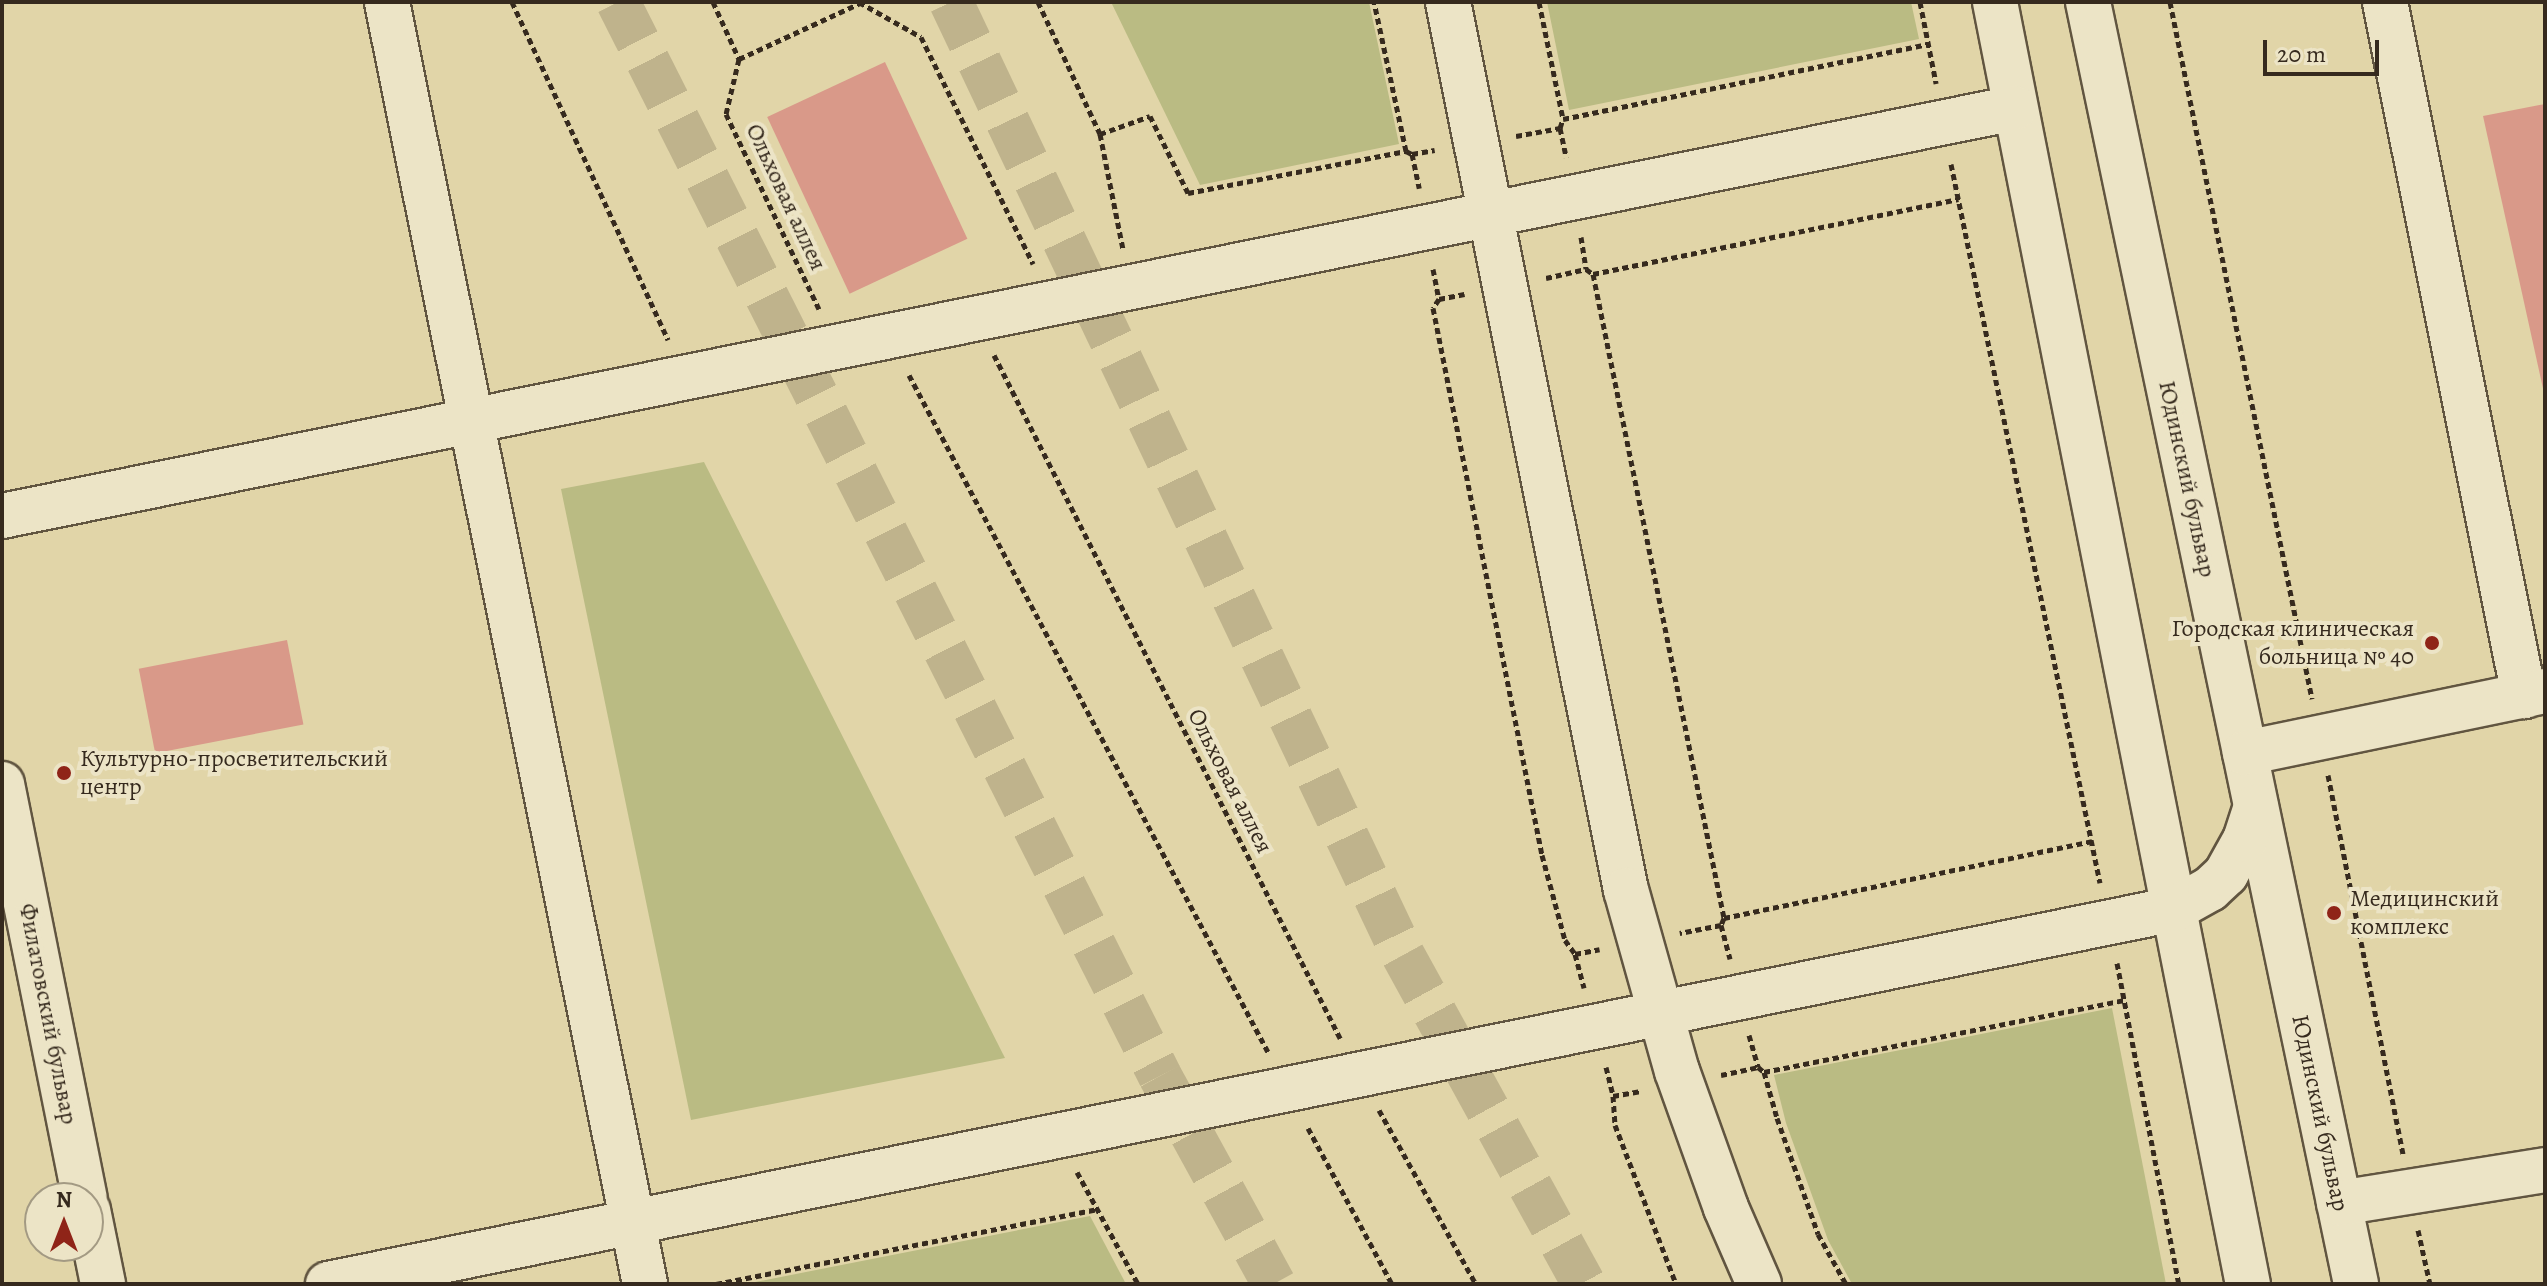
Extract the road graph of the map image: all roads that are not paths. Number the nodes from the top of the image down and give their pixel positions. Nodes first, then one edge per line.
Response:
1 (387, 2) edge
2 (1448, 2) edge
3 (1995, 2) edge
4 (2088, 2) edge
5 (2385, 2) edge
6 (2015, 108) junction
7 (1491, 215) junction
8 (470, 422) junction
9 (2, 516) edge
10 (2535, 694) edge
11 (2245, 753) junction
12 (2, 784) edge
13 (2256, 807) junction
14 (2174, 909) junction
15 (1660, 1013) junction
16 (2545, 1170) edge
17 (82, 1182) edge
18 (2339, 1203) junction
19 (633, 1222) junction
20 (99, 1262) edge
21 (103, 1284) edge
22 (328, 1284) edge
23 (645, 1284) edge
24 (1759, 1284) edge
25 (2248, 1284) edge
26 (2356, 1284) edge

1 - 8 street
2 - 7 street
3 - 6 street
4 - 11 street, Юдинский бульвар
5 - 10 street
6 - 7 street
6 - 14 street
7 - 8 street
7 - 15 street
8 - 9 street
8 - 19 street
10 - 11 street
11 - 13 street, Юдинский бульвар
12 - 17 street, Филатовский бульвар
13 - 14 street
13 - 18 street, Юдинский бульвар
14 - 15 street
14 - 25 street
15 - 19 street
15 - 24 street
16 - 18 street
18 - 26 street, Юдинский бульвар
19 - 22 street
19 - 23 street
20 - 21 street

